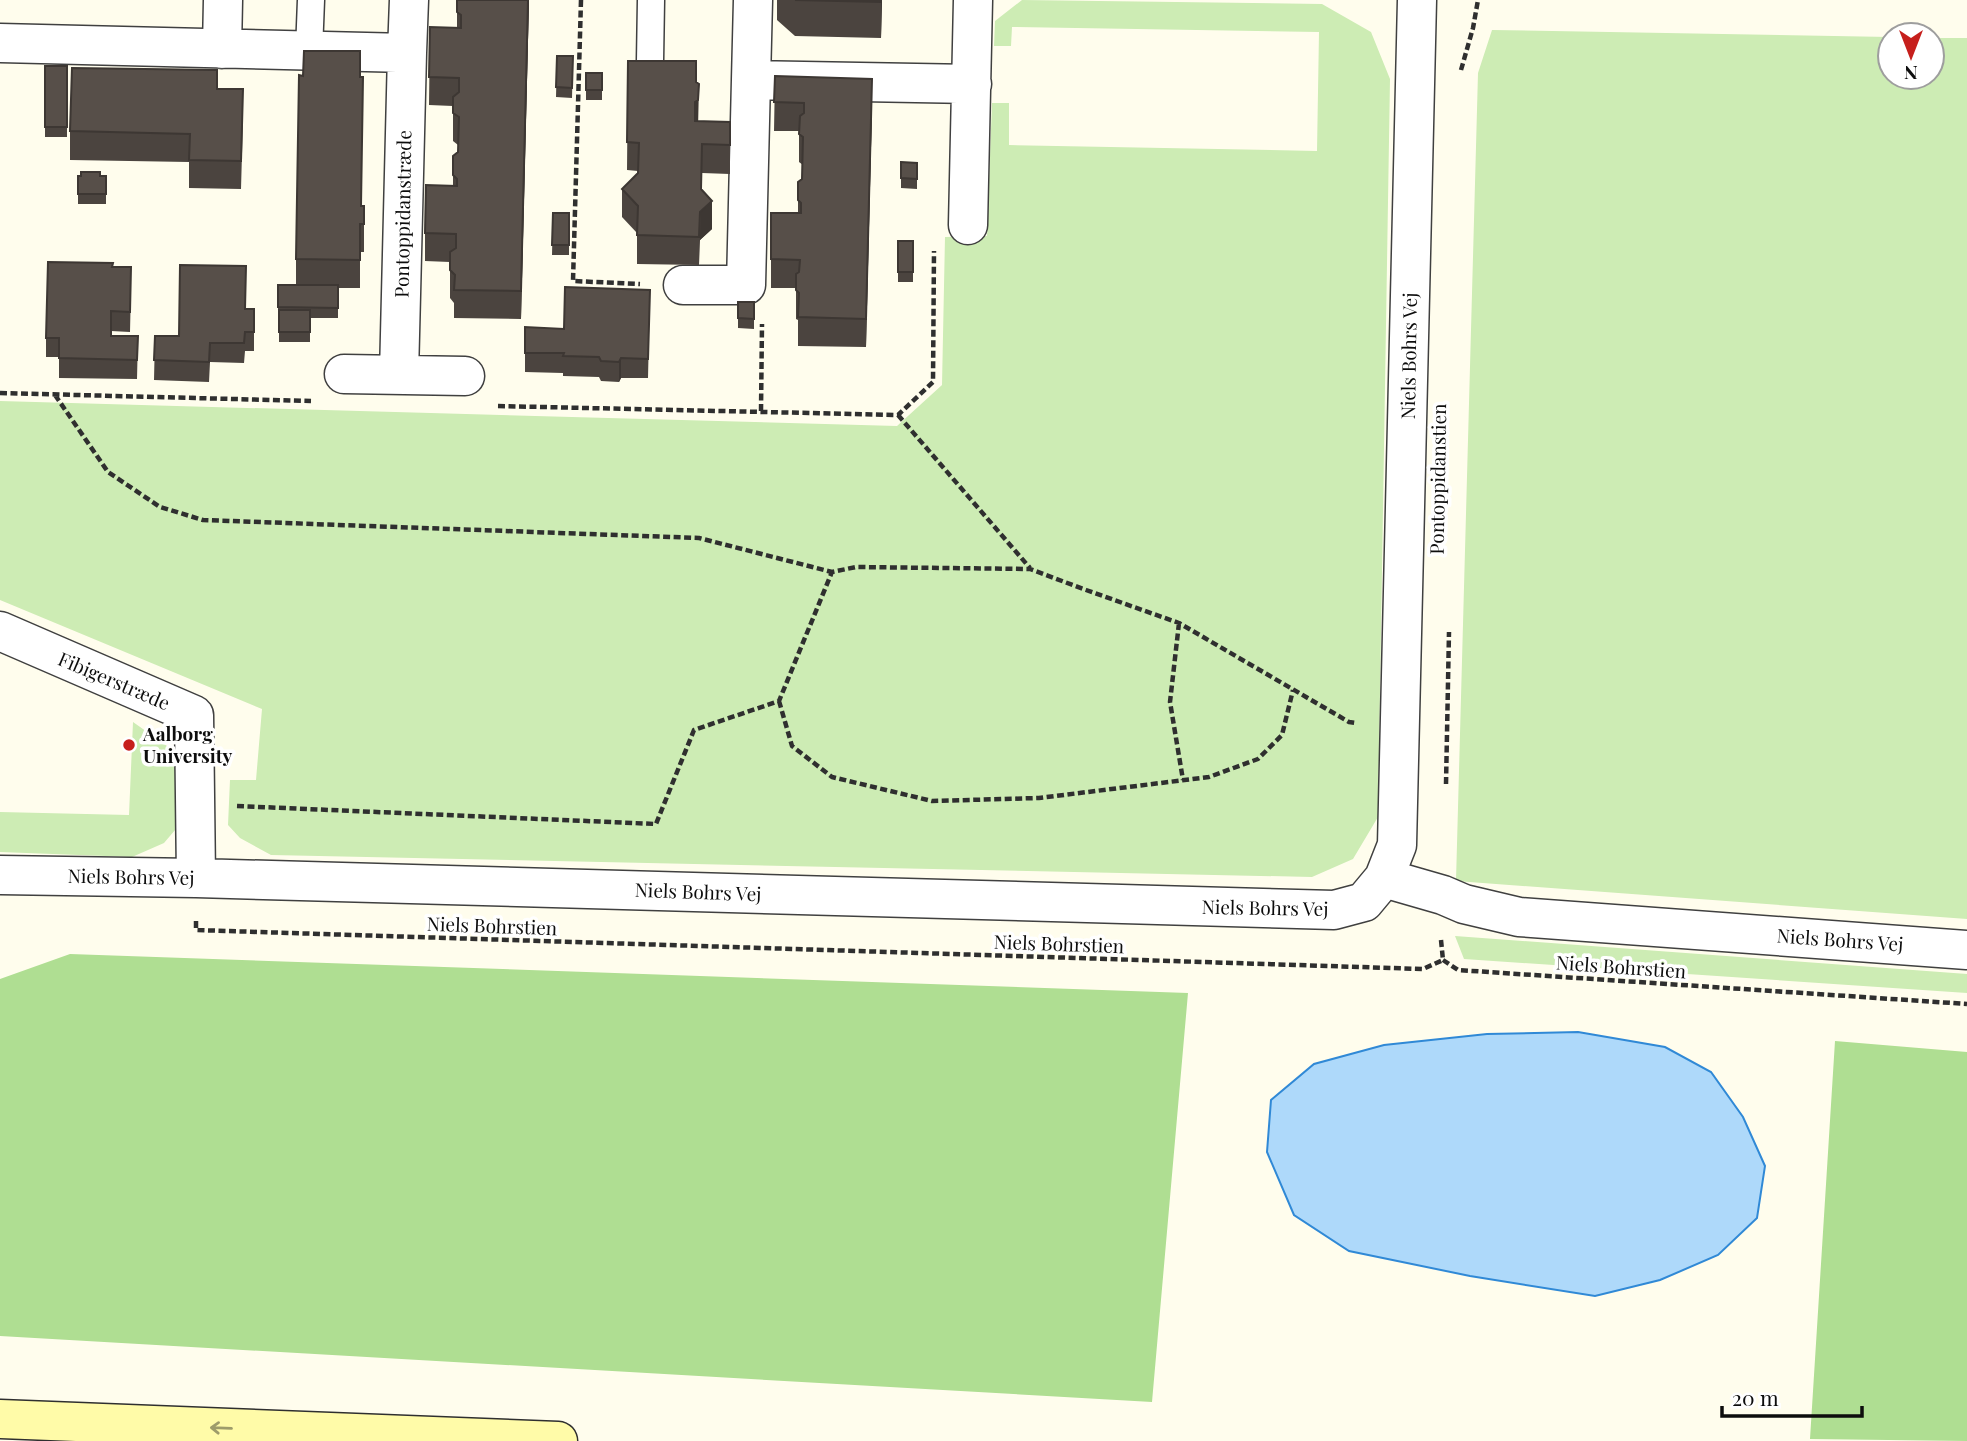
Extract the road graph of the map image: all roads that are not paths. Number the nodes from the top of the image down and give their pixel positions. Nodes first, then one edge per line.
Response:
1 (223, 0) edge
2 (311, 0) edge
3 (410, 0) edge
4 (651, 0) edge
5 (753, 0) edge
6 (973, 0) edge
7 (1417, 0) edge
8 (0, 43) edge
9 (222, 49) junction
10 (309, 51) junction
11 (407, 53) junction
12 (650, 61) edge
13 (751, 80) junction
14 (972, 84) junction
15 (968, 225) dead end
16 (682, 285) road end
17 (344, 374) dead end
18 (399, 374) junction
19 (465, 376) dead end
20 (0, 631) edge
21 (0, 875) edge
22 (196, 878) junction
23 (1384, 878) junction
24 (1967, 950) edge
25 (0, 1419) edge
26 (558, 1441) edge

1 - 9 street
2 - 10 lane
3 - 11 street, Pontoppidanstræde
4 - 12 lane
5 - 13 street
6 - 14 street
7 - 23 street, Niels Bohrs Vej
8 - 9 street
9 - 10 street
10 - 11 street
11 - 18 street, Pontoppidanstræde
13 - 14 street
13 - 16 street
14 - 15 street
17 - 18 street
18 - 19 street
20 - 22 street, Fibigerstræde
21 - 22 street, Niels Bohrs Vej
22 - 23 street, Niels Bohrs Vej
23 - 24 street, Niels Bohrs Vej
26 -> 25 main road

